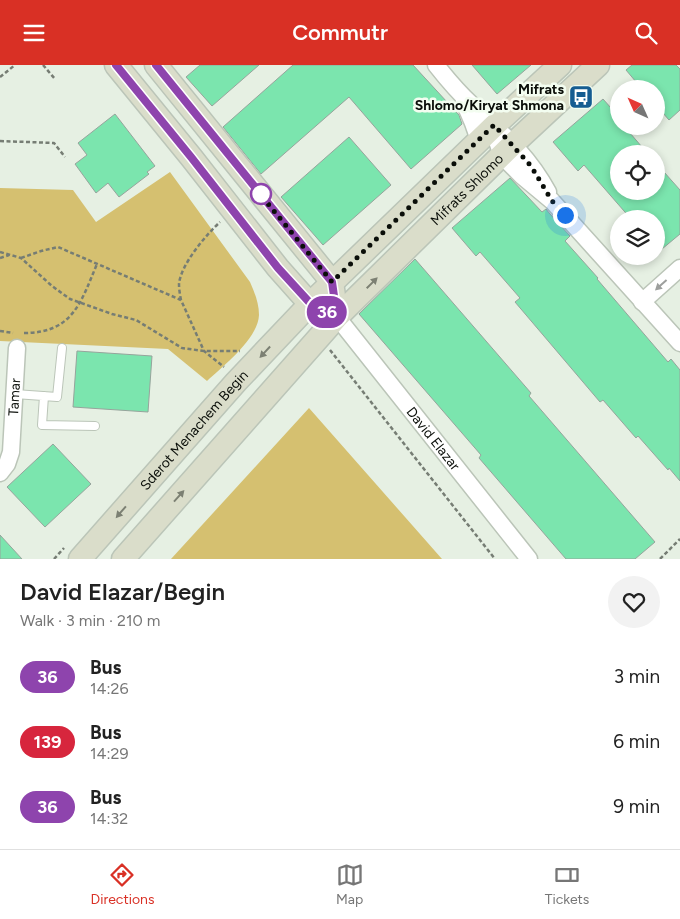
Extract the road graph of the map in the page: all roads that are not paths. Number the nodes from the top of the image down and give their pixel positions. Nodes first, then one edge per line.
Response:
1 (116, 65) edge
2 (156, 65) edge
3 (436, 65) edge
4 (560, 65) edge
5 (598, 65) edge
6 (456, 90) junction
7 (494, 125) junction
8 (478, 140) junction
9 (508, 150) junction
10 (278, 268) junction
11 (680, 268) edge
12 (332, 282) junction
13 (642, 302) junction
14 (310, 303) junction
15 (337, 317) junction
16 (289, 326) junction
17 (680, 343) edge
18 (17, 348) dead end
19 (62, 348) dead end
20 (14, 394) junction
21 (44, 396) junction
22 (95, 426) dead end
23 (0, 473) edge
24 (80, 559) edge
25 (123, 559) edge
26 (529, 559) edge

1 - 10 street, David Elazar
2 - 12 street
3 - 6 street
4 - 7 street, Mifrats Shlomo
5 - 9 street, Mifrats Shlomo
6 - 7 street
6 - 8 street
7 - 8 street, Mifrats Shlomo
7 - 9 street
8 - 12 street, Mifrats Shlomo
9 - 13 street
15 -> 9 street, Mifrats Shlomo
10 - 14 street, David Elazar
10 - 16 street
11 -> 13 street
12 - 14 street, Mifrats Shlomo
12 - 15 street
13 - 17 street
14 - 15 street, David Elazar
14 - 16 street, Sderot Menachem Begin
25 -> 15 street
15 - 26 street, David Elazar
16 -> 24 street, Sderot Menachem Begin
18 - 20 street, Tamar
19 - 21 lane
20 - 21 lane
20 - 23 street, Tamar
21 - 22 lane

